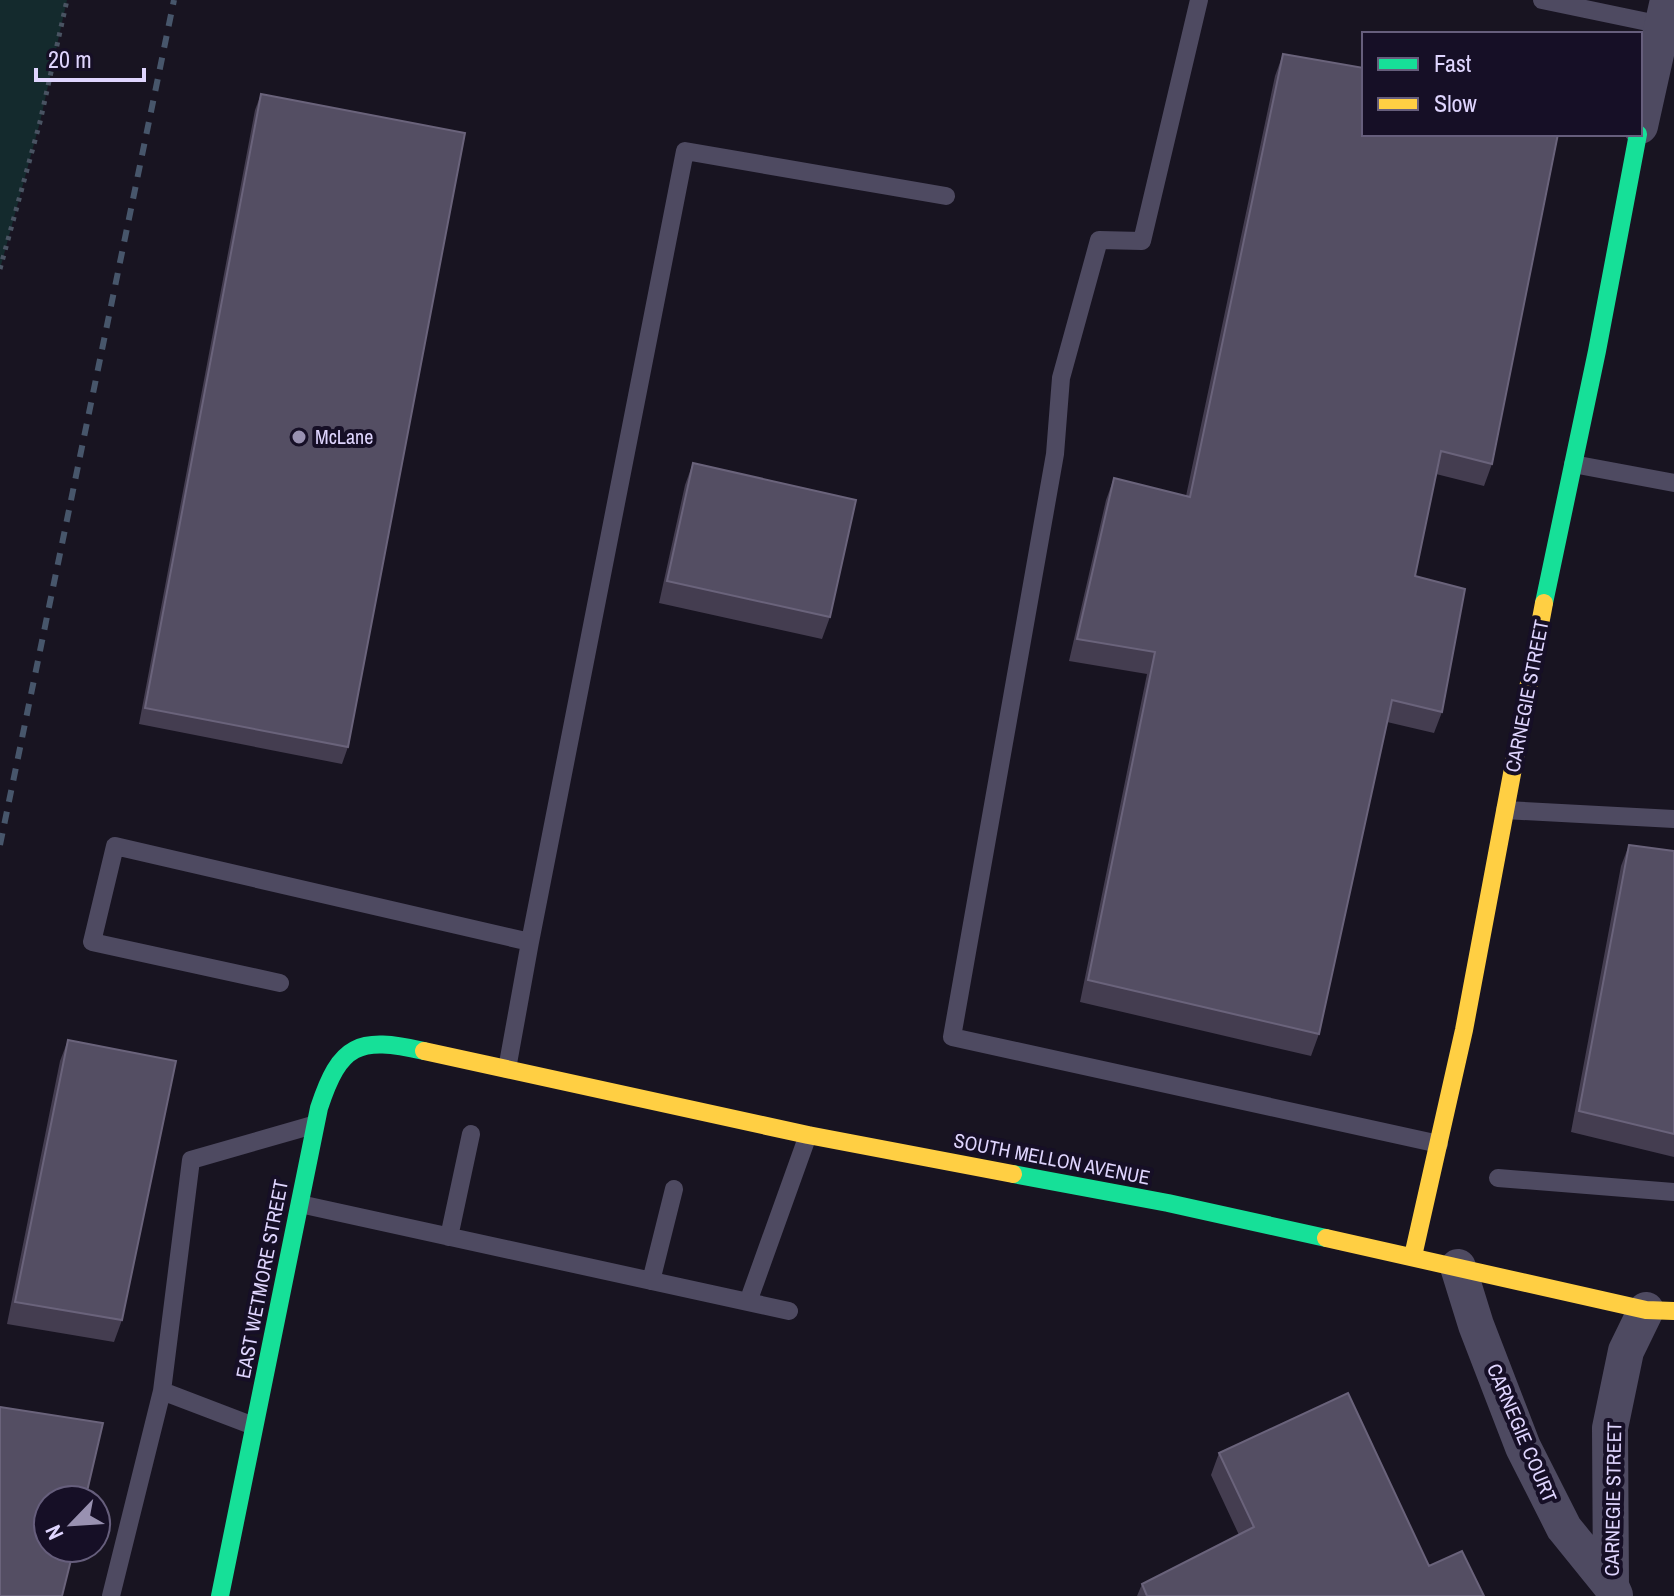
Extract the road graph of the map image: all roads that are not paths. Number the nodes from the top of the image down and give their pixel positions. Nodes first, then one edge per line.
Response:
1 (1199, 0) edge
2 (1542, 0) edge
3 (1665, 12) edge
4 (1642, 117) edge
5 (1638, 136) edge
6 (946, 196) dead end
7 (1573, 464) junction
8 (1674, 483) edge
9 (1505, 810) junction
10 (1674, 819) edge
11 (530, 942) junction
12 (280, 983) dead end
13 (421, 1050) joint
14 (507, 1069) junction
15 (315, 1124) junction
16 (471, 1134) dead end
17 (808, 1135) junction
18 (1439, 1144) junction
19 (1498, 1178) dead end
20 (674, 1189) dead end
21 (1674, 1192) edge
22 (300, 1204) junction
23 (449, 1237) junction
24 (1413, 1256) junction
25 (1458, 1267) junction
26 (651, 1281) junction
27 (748, 1302) junction
28 (1660, 1310) edge
29 (789, 1311) dead end
30 (162, 1391) junction
31 (254, 1426) junction
32 (1614, 1591) edge
33 (111, 1596) edge
34 (220, 1596) edge

1 - 18 lane
2 - 3 lane
3 - 4 street
5 - 7 street, CARNEGIE STREET
6 - 11 lane
7 - 8 lane
7 - 9 street, CARNEGIE STREET
9 - 10 lane
9 - 18 street, CARNEGIE STREET
11 - 12 lane
11 - 14 lane
13 - 14 street, SOUTH MELLON AVENUE
13 - 15 street, EAST WETMORE STREET
14 - 17 street, SOUTH MELLON AVENUE
15 - 22 street, EAST WETMORE STREET
15 - 30 lane
16 - 23 lane
17 - 24 street, SOUTH MELLON AVENUE
17 - 27 lane
18 - 24 street, CARNEGIE STREET
19 - 21 lane
20 - 26 lane
22 - 23 lane
22 - 31 street, EAST WETMORE STREET
23 - 26 lane
24 - 25 street, SOUTH MELLON AVENUE
25 - 28 street, SOUTH MELLON AVENUE
25 - 32 street, CARNEGIE COURT
26 - 27 lane
27 - 29 lane
28 - 32 street, CARNEGIE STREET
30 - 31 lane
30 - 33 lane
31 - 34 street, EAST WETMORE STREET

